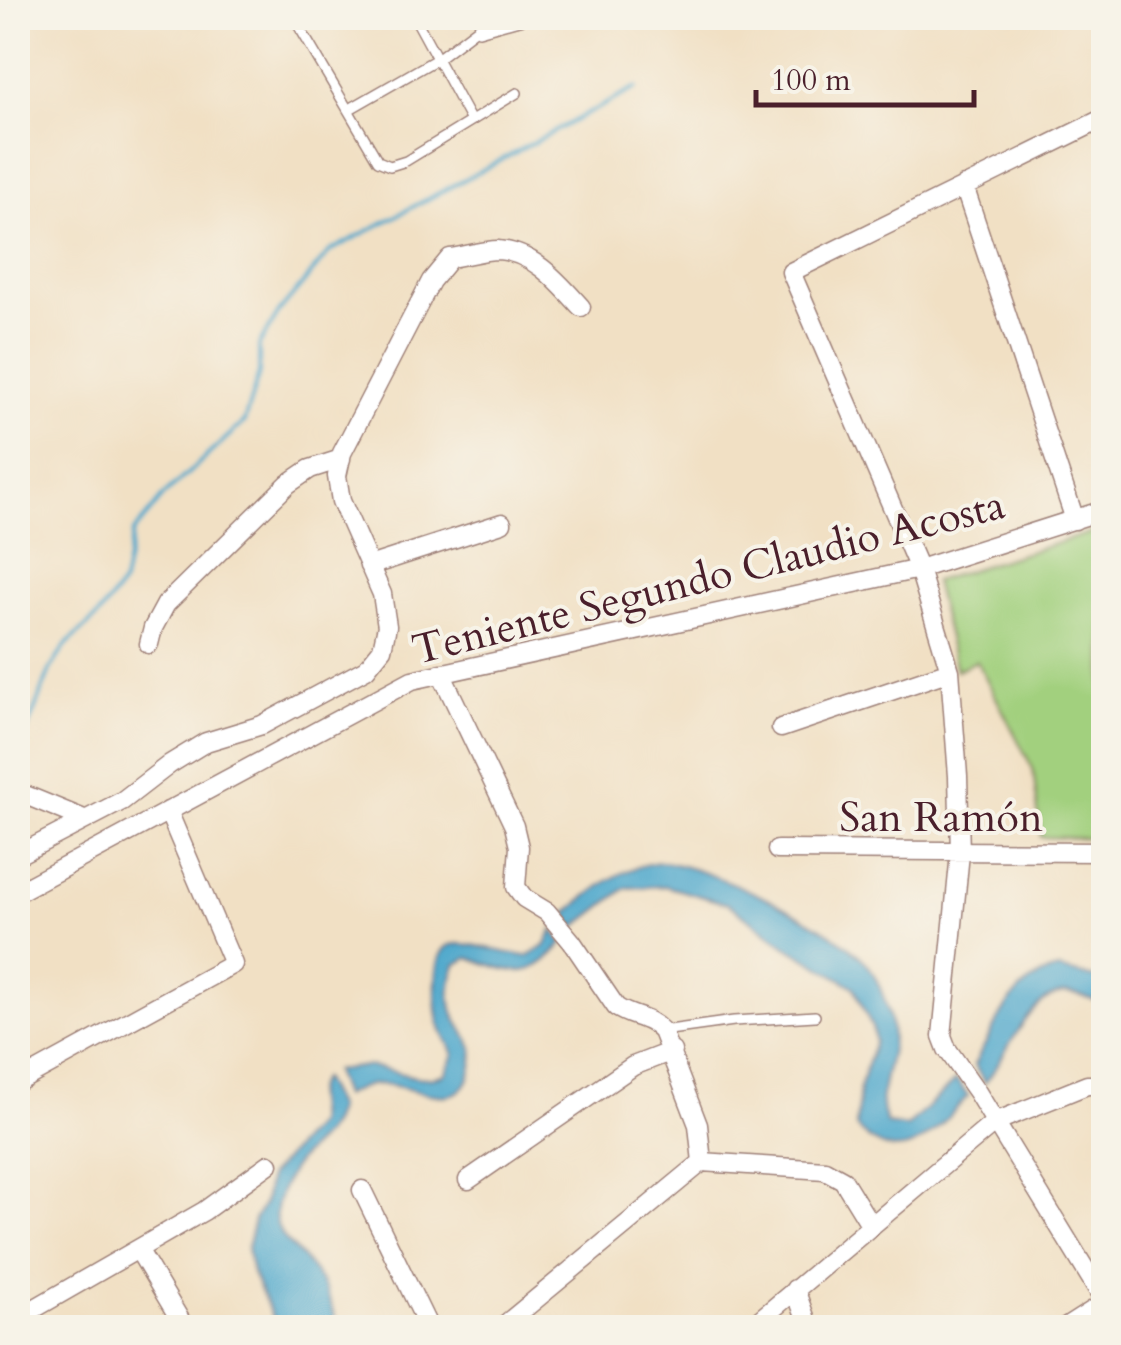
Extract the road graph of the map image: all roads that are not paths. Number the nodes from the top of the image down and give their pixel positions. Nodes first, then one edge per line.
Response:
1 (294, 18) edge
2 (415, 18) edge
3 (491, 18) edge
4 (526, 18) edge
5 (477, 31) junction
6 (436, 59) junction
7 (517, 93) dead end
8 (348, 110) junction
9 (1104, 118) edge
10 (471, 121) junction
11 (964, 186) junction
12 (582, 307) dead end
13 (341, 460) junction
14 (1104, 510) edge
15 (1075, 520) junction
16 (502, 523) dead end
17 (369, 566) junction
18 (918, 569) junction
19 (149, 644) dead end
20 (441, 672) junction
21 (950, 672) junction
22 (780, 728) dead end
23 (18, 792) edge
24 (122, 801) junction
25 (168, 811) junction
26 (84, 819) junction
27 (137, 828) junction
28 (777, 850) dead end
29 (1104, 852) edge
30 (960, 853) junction
31 (18, 855) edge
32 (18, 892) edge
33 (815, 1016) dead end
34 (662, 1031) junction
35 (672, 1051) junction
36 (18, 1082) edge
37 (1104, 1085) edge
38 (995, 1122) junction
39 (702, 1162) junction
40 (269, 1164) dead end
41 (468, 1180) dead end
42 (362, 1190) dead end
43 (870, 1224) junction
44 (138, 1248) junction
45 (795, 1289) junction
46 (1104, 1302) edge
47 (18, 1318) edge
48 (185, 1328) edge
49 (429, 1328) edge
50 (501, 1328) edge
51 (750, 1328) edge
52 (810, 1328) edge
53 (1065, 1328) edge

1 - 8 lane
2 - 6 lane
3 - 5 lane
4 - 5 lane
5 - 6 lane
6 - 8 lane
6 - 10 lane
7 - 10 lane
8 - 10 lane
9 - 11 street
11 - 15 street
11 - 18 street
12 - 13 street
13 - 17 street
13 - 19 street
14 - 15 street, Teniente Segundo Claudio Acosta
15 - 18 street, Teniente Segundo Claudio Acosta
16 - 17 street
17 - 24 street
18 - 20 street, Teniente Segundo Claudio Acosta
18 - 21 street
20 - 25 street, Teniente Segundo Claudio Acosta
20 - 34 street
21 - 22 street
21 - 30 street
23 - 26 street
24 - 26 street
24 - 27 street
25 - 27 street, Teniente Segundo Claudio Acosta
25 - 36 street
26 - 31 street
27 - 32 street, Teniente Segundo Claudio Acosta
28 - 30 street, San Ramón
29 - 30 street, San Ramón
30 - 38 street
33 - 34 lane
34 - 35 street
35 - 39 street
35 - 41 street
37 - 38 street
38 - 43 street
38 - 46 street
39 - 43 street
39 - 50 street
40 - 44 street
42 - 49 street
43 - 45 street
44 - 47 street
44 - 48 street
45 - 51 street
45 - 52 street
46 - 53 street

